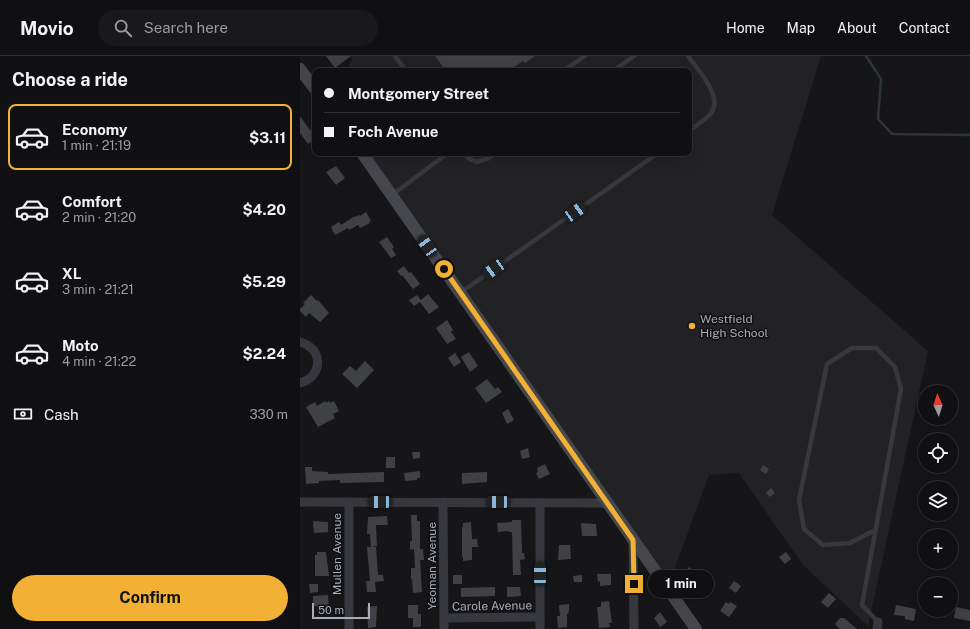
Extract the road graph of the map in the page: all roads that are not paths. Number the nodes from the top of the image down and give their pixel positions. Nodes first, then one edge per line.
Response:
1 (395, 56) edge
2 (585, 56) edge
3 (634, 56) edge
4 (688, 56) edge
5 (404, 68) edge
6 (567, 68) edge
7 (617, 68) edge
8 (300, 69) edge
9 (312, 85) edge
10 (692, 129) edge
11 (364, 156) edge
12 (444, 156) edge
13 (466, 156) edge
14 (492, 156) edge
15 (654, 156) edge
16 (392, 195) junction
17 (460, 293) junction
18 (300, 342) edge
19 (300, 383) edge
20 (300, 502) edge
21 (349, 502) junction
22 (443, 502) junction
23 (540, 502) junction
24 (608, 503) junction
25 (875, 530) junction
26 (633, 540) junction
27 (540, 617) junction
28 (444, 618) junction
29 (877, 626) edge
30 (349, 629) edge
31 (444, 629) edge
32 (540, 629) edge
33 (634, 629) edge
34 (696, 629) edge

1 - 5 lane
2 - 6 lane
3 - 7 lane
4 - 10 lane
8 - 9 main road
11 - 16 main road
12 - 16 lane
13 - 14 lane
15 - 17 lane
16 - 17 main road
17 - 24 main road
18 - 19 street
20 - 21 street
21 - 22 street
21 - 30 street, Mullen Avenue
22 - 23 street
22 - 28 street, Yeoman Avenue
23 - 24 street
23 - 27 street
24 - 26 main road
25 - 25 lane
25 - 29 lane
26 - 33 street
26 - 34 main road
27 - 28 street, Carole Avenue
27 - 32 street
28 - 31 street, Yeoman Avenue

